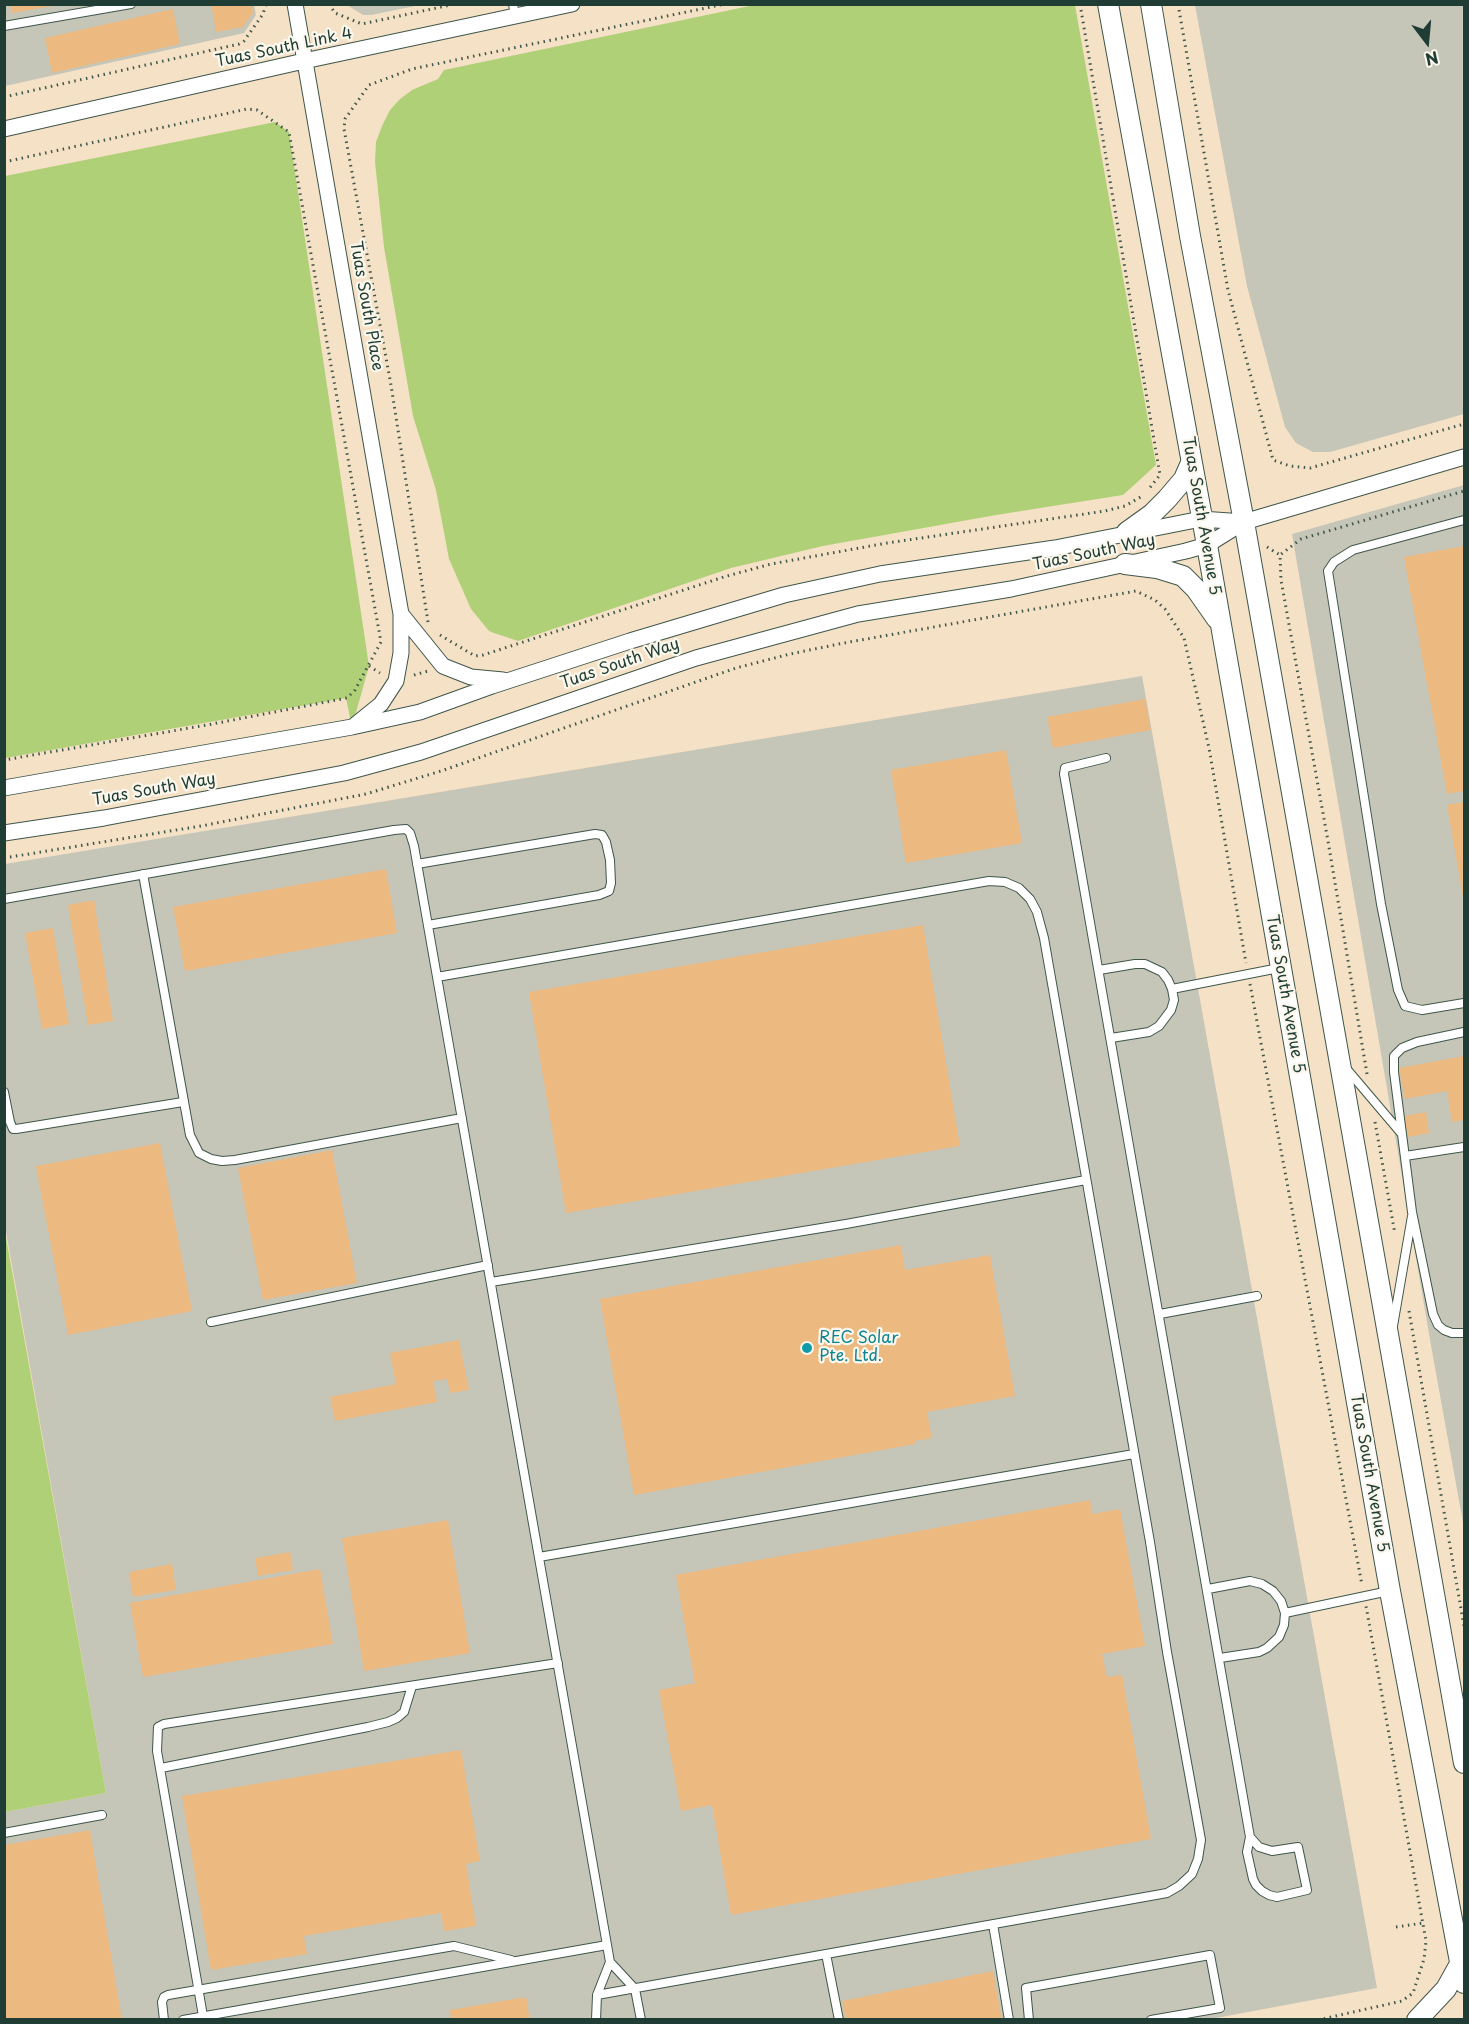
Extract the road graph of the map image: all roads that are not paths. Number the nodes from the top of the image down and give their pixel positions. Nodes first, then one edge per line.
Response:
1 (131, 4) edge
2 (295, 4) edge
3 (572, 4) edge
4 (1108, 4) edge
5 (1151, 4) edge
6 (514, 10) edge
7 (4, 26) edge
8 (304, 62) junction
9 (4, 129) edge
10 (1464, 458) edge
11 (1191, 463) junction
12 (1202, 519) junction
13 (1464, 520) edge
14 (1244, 522) junction
15 (1127, 532) junction
16 (1207, 545) junction
17 (1125, 564) junction
18 (401, 614) junction
19 (1220, 624) junction
20 (509, 681) junction
21 (352, 727) junction
22 (1106, 758) dead end
23 (4, 788) edge
24 (4, 833) edge
25 (417, 864) junction
26 (143, 874) junction
27 (4, 898) edge
28 (428, 925) junction
29 (1280, 968) junction
30 (1099, 970) junction
31 (437, 977) junction
32 (1172, 989) junction
33 (1464, 1003) edge
34 (1464, 1032) edge
35 (1111, 1038) junction
36 (1338, 1059) junction
37 (4, 1092) edge
38 (183, 1102) junction
39 (462, 1118) junction
40 (1402, 1135) junction
41 (1464, 1147) edge
42 (1405, 1156) junction
43 (1086, 1180) junction
44 (1412, 1212) junction
45 (488, 1265) junction
46 (490, 1282) junction
47 (1257, 1296) dead end
48 (1160, 1314) junction
49 (211, 1322) dead end
50 (1464, 1333) edge
51 (1390, 1346) junction
52 (1134, 1454) junction
53 (539, 1557) junction
54 (1208, 1589) junction
55 (1390, 1590) junction
56 (1284, 1613) junction
57 (1220, 1658) junction
58 (558, 1664) junction
59 (412, 1686) junction
60 (1464, 1763) edge
61 (161, 1768) junction
62 (102, 1815) dead end
63 (4, 1833) edge
64 (1251, 1837) junction
65 (993, 1924) junction
66 (607, 1945) junction
67 (826, 1954) junction
68 (515, 1961) junction
69 (610, 1962) junction
70 (1461, 1962) junction
71 (1464, 1983) edge
72 (199, 1989) junction
73 (635, 1989) junction
74 (597, 1995) junction
75 (203, 2016) junction
76 (164, 2019) edge
77 (183, 2019) edge
78 (596, 2019) edge
79 (640, 2019) edge
80 (838, 2019) edge
81 (1009, 2019) edge
82 (1029, 2019) edge
83 (1150, 2019) edge
84 (1417, 2019) edge

1 - 7 lane
2 - 8 street, Tuas South Place
3 - 6 street, Tuas South Link 4
4 - 11 street, Tuas South Avenue 5
5 - 14 street
6 - 8 street, Tuas South Link 4
8 - 9 street, Tuas South Link 4
8 - 18 street, Tuas South Place
10 - 14 street, Tuas South Way
11 - 12 street, Tuas South Avenue 5
11 - 15 street
12 - 14 street, Tuas South Way
12 - 15 street, Tuas South Way
12 - 16 street, Tuas South Avenue 5
13 - 33 lane
14 - 16 street, Tuas South Way
14 - 36 street
15 - 20 street, Tuas South Way
16 - 17 street, Tuas South Way
16 - 19 street, Tuas South Avenue 5
17 - 19 street
17 - 24 street, Tuas South Way
18 - 20 street, Tuas South Place
18 - 21 street, Tuas South Place
19 - 29 street, Tuas South Avenue 5
20 - 21 street, Tuas South Way
21 - 23 street, Tuas South Way
22 - 30 lane
25 - 26 lane
25 - 28 lane
25 - 28 lane
26 - 27 lane
26 - 38 lane
28 - 31 lane
29 - 32 lane
29 - 55 street, Tuas South Avenue 5
30 - 32 lane
30 - 35 lane
31 - 39 lane
31 - 43 lane
32 - 35 lane
34 - 40 lane
35 - 48 lane
36 - 40 lane
36 - 51 street
37 - 38 lane
38 - 39 lane
39 - 45 lane
40 - 42 lane
41 - 42 lane
42 - 44 lane
43 - 46 lane
43 - 52 lane
44 - 50 lane
44 - 51 lane
45 - 46 lane
45 - 49 lane
46 - 53 lane
47 - 48 lane
48 - 54 lane
51 - 60 street
52 - 53 lane
52 - 65 lane
53 - 58 lane
54 - 56 lane
54 - 57 lane
55 - 56 lane
55 - 70 street, Tuas South Avenue 5
56 - 57 lane
57 - 64 lane
58 - 59 lane
58 - 66 lane
59 - 61 lane
59 - 61 lane
61 - 72 lane
62 - 63 lane
64 - 64 lane
65 - 67 lane
65 - 81 lane
66 - 68 lane
66 - 69 lane
67 - 73 lane
67 - 80 lane
68 - 72 lane
68 - 75 lane
69 - 73 lane
69 - 74 lane
70 - 71 street, Tuas South Avenue 5
70 - 84 street
72 - 75 lane
72 - 76 lane
73 - 74 lane
73 - 79 lane
74 - 78 lane
75 - 77 lane
82 - 83 lane

